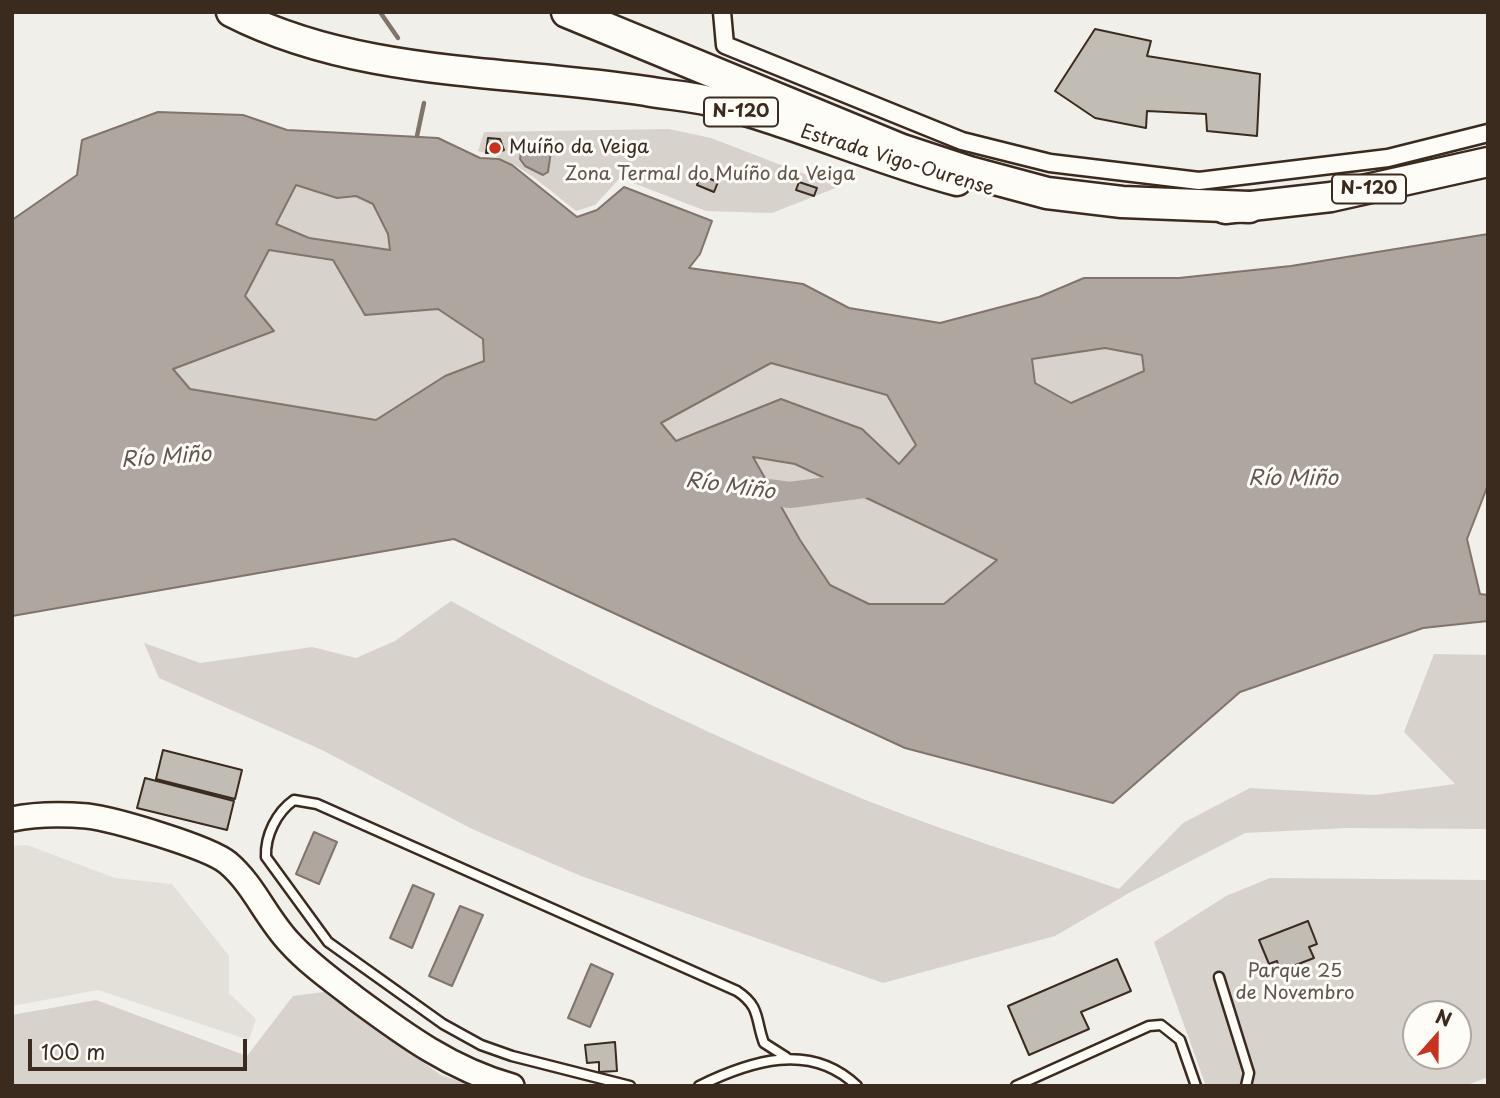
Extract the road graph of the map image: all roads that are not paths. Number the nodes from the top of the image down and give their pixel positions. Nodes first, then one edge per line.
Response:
1 (231, 12) edge
2 (567, 12) edge
3 (722, 12) edge
4 (1488, 133) edge
5 (1488, 162) edge
6 (1249, 207) junction
7 (12, 819) edge
8 (1219, 977) dead end
9 (786, 1057) junction
10 (512, 1086) edge
11 (630, 1086) edge
12 (699, 1086) edge
13 (857, 1086) edge
14 (1016, 1086) edge
15 (1196, 1086) edge
16 (1246, 1086) edge

1 - 6 highway, Estrada Vigo-Ourense / N-120
2 - 6 highway
3 - 4 street
5 - 6 highway, Estrada Vigo-Ourense / N-120
7 - 10 main road
8 - 16 lane
9 - 11 lane
9 - 12 lane
9 - 13 lane
14 - 15 lane

